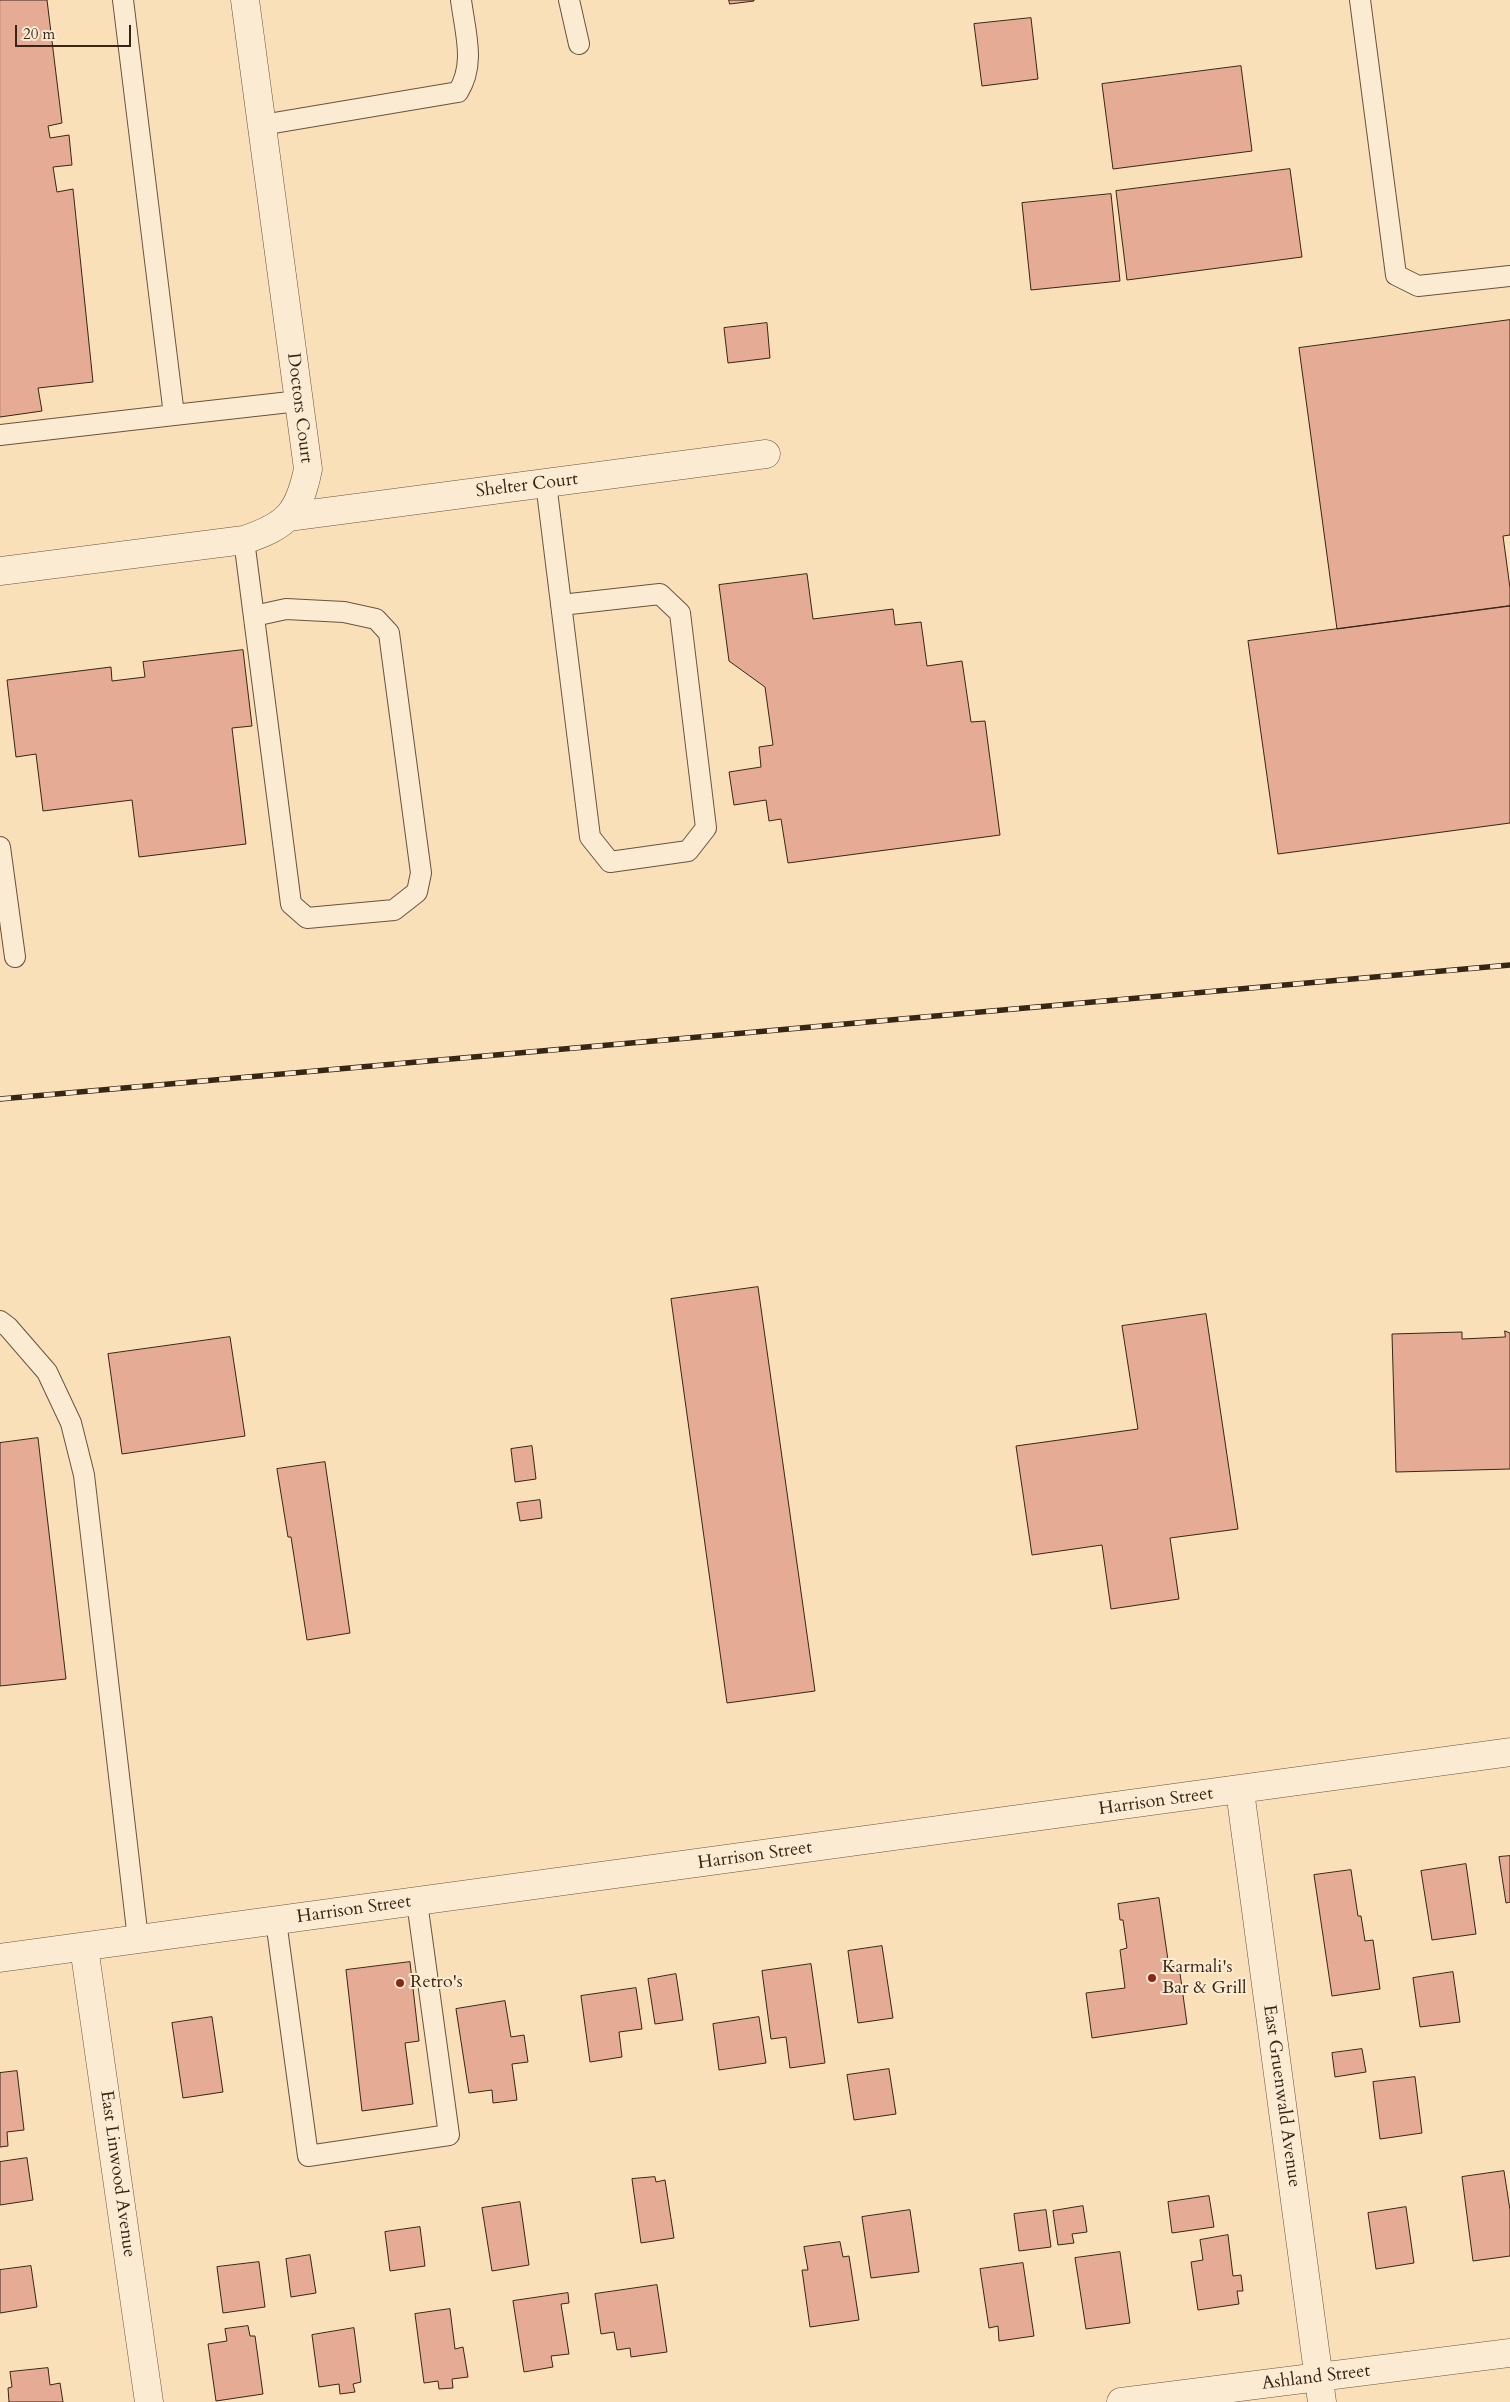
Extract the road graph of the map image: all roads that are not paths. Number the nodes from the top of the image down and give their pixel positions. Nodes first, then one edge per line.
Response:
1 (123, 0) edge
2 (246, 0) edge
3 (461, 0) edge
4 (569, 0) edge
5 (1360, 0) edge
6 (579, 44) dead end
7 (262, 126) junction
8 (1510, 276) edge
9 (299, 400) junction
10 (174, 415) junction
11 (0, 435) edge
12 (766, 454) dead end
13 (546, 483) junction
14 (288, 517) junction
15 (244, 540) junction
16 (0, 571) edge
17 (561, 605) junction
18 (254, 616) junction
19 (0, 847) edge
20 (15, 957) dead end
21 (0, 1321) edge
22 (1510, 1752) edge
23 (1240, 1791) junction
24 (416, 1902) junction
25 (276, 1921) junction
26 (138, 1940) junction
27 (84, 1947) junction
28 (0, 1958) edge
29 (1510, 2353) edge
30 (1320, 2390) edge
31 (149, 2402) edge
32 (1121, 2402) edge

1 - 10 lane
2 - 7 street, Doctors Court
3 - 7 lane
4 - 6 lane
5 - 8 lane
7 - 9 street, Doctors Court
9 - 10 lane
9 - 14 street, Doctors Court
10 - 11 lane
12 - 13 street, Shelter Court
13 - 14 street, Shelter Court
13 - 17 lane
14 - 15 street, Doctors Court
15 - 16 street, Doctors Court
15 - 18 lane
17 - 17 lane
18 - 18 lane
19 - 20 lane
21 - 26 lane
22 - 23 street, Harrison Street
23 - 24 street, Harrison Street
23 - 30 street, East Gruenwald Avenue
24 - 25 street, Harrison Street
24 - 25 lane
25 - 26 street, Harrison Street
26 - 27 street, Harrison Street
27 - 28 street, Harrison Street
27 - 31 street, East Linwood Avenue
29 - 30 street, Ashland Street
30 - 32 street, Ashland Street

